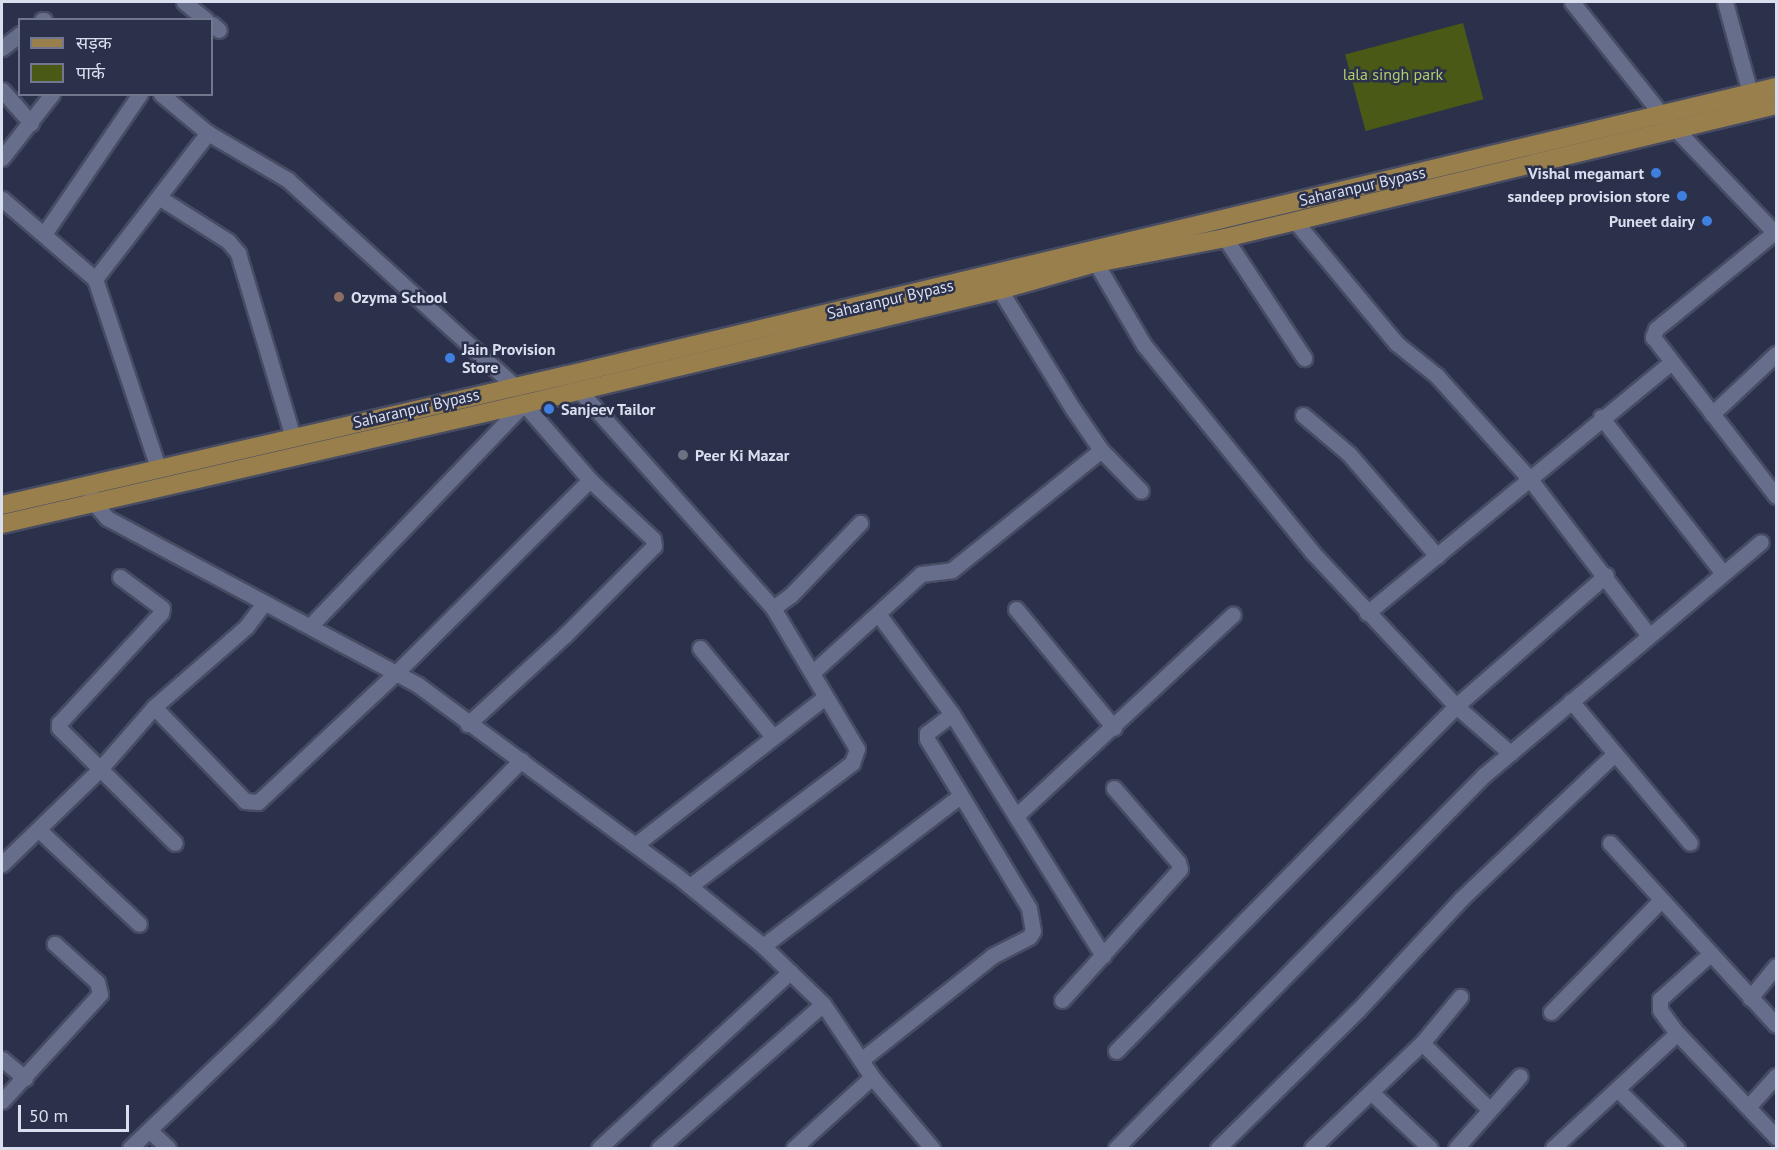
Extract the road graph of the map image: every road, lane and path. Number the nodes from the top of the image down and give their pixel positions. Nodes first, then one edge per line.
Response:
1 (184, 2) edge
2 (1572, 2) edge
3 (1725, 2) edge
4 (204, 18) edge
5 (18, 36) edge
6 (2, 48) edge
7 (1776, 87) edge
8 (2, 90) edge
9 (1750, 93) junction
10 (51, 96) edge
11 (139, 96) edge
12 (163, 96) edge
13 (1776, 105) edge
14 (1662, 115) junction
15 (31, 123) junction
16 (1675, 129) junction
17 (208, 134) junction
18 (2, 158) edge
19 (160, 198) junction
20 (2, 199) edge
21 (1294, 220) junction
22 (1776, 233) edge
23 (44, 234) junction
24 (1225, 238) junction
25 (1096, 263) junction
26 (95, 279) junction
27 (1000, 290) junction
28 (1776, 354) edge
29 (1304, 358) dead end
30 (1670, 363) junction
31 (513, 385) junction
32 (578, 389) junction
33 (524, 404) junction
34 (1712, 414) junction
35 (1303, 415) dead end
36 (1600, 417) junction
37 (293, 437) junction
38 (1101, 450) junction
39 (158, 467) junction
40 (1529, 478) junction
41 (590, 480) junction
42 (1773, 485) edge
43 (1141, 491) dead end
44 (91, 494) junction
45 (2, 506) edge
46 (860, 523) dead end
47 (2, 524) edge
48 (1761, 542) dead end
49 (1437, 556) junction
50 (1723, 573) junction
51 (1606, 575) junction
52 (120, 577) dead end
53 (264, 603) junction
54 (772, 608) junction
55 (1016, 609) dead end
56 (1233, 614) dead end
57 (1367, 614) junction
58 (879, 615) junction
59 (310, 626) junction
60 (1648, 634) junction
61 (700, 648) dead end
62 (397, 672) junction
63 (813, 672) junction
64 (825, 697) junction
65 (1571, 701) junction
66 (1456, 706) junction
67 (154, 707) junction
68 (952, 714) junction
69 (468, 724) junction
70 (1114, 728) junction
71 (773, 737) junction
72 (1510, 753) junction
73 (1613, 755) junction
74 (521, 760) junction
75 (100, 769) junction
76 (1114, 788) dead end
77 (960, 796) junction
78 (1016, 816) junction
79 (39, 830) junction
80 (175, 843) dead end
81 (1610, 843) dead end
82 (1690, 843) dead end
83 (635, 845) junction
84 (2, 864) edge
85 (690, 886) junction
86 (1661, 900) junction
87 (139, 924) dead end
88 (55, 944) dead end
89 (763, 946) junction
90 (1709, 955) junction
91 (1103, 956) junction
92 (1776, 966) edge
93 (790, 972) junction
94 (1460, 996) dead end
95 (1750, 998) junction
96 (1062, 999) dead end
97 (823, 1004) junction
98 (1551, 1012) dead end
99 (1776, 1025) edge
100 (1677, 1033) junction
101 (1422, 1043) junction
102 (1116, 1051) dead end
103 (2, 1059) edge
104 (861, 1060) junction
105 (1520, 1076) dead end
106 (1776, 1076) edge
107 (872, 1077) junction
108 (25, 1078) junction
109 (1617, 1089) junction
110 (1371, 1092) junction
111 (2, 1101) edge
112 (1748, 1107) junction
113 (1490, 1110) junction
114 (149, 1130) junction
115 (1776, 1137) edge
116 (1323, 1145) edge
117 (1562, 1146) edge
118 (130, 1149) edge
119 (168, 1149) edge
120 (599, 1149) edge
121 (659, 1149) edge
122 (794, 1149) edge
123 (932, 1149) edge
124 (1116, 1149) edge
125 (1218, 1149) edge
126 (1430, 1149) edge
127 (1456, 1149) edge
128 (1677, 1149) edge

1 - 4 street
2 - 14 street
3 - 9 street
5 - 6 street
7 - 9 main road, Saharanpur Bypass
8 - 15 street
9 - 14 main road, Saharanpur Bypass
10 - 15 street
11 - 23 street
12 - 17 street
13 - 16 main road
14 - 16 street
14 - 31 main road, Saharanpur Bypass
15 - 18 street
16 - 21 main road
16 - 22 street
17 - 19 street
17 - 31 street
19 - 26 street
19 - 37 street
20 - 23 street
21 - 24 main road
21 - 40 street
22 - 30 street
23 - 26 street
24 - 25 main road
24 - 29 street
25 - 27 main road
25 - 57 street
26 - 39 street
27 - 32 main road
27 - 38 street
28 - 34 street
30 - 34 street
30 - 36 street
31 - 37 main road, Saharanpur Bypass
32 - 33 main road
32 - 54 street
33 - 41 street
33 - 44 main road
33 - 59 street
34 - 42 street
35 - 49 street
36 - 40 street
36 - 50 street
37 - 39 main road, Saharanpur Bypass
38 - 43 street
38 - 58 street
39 - 44 main road, Saharanpur Bypass
40 - 49 street
40 - 51 street
41 - 62 street
41 - 69 street
44 - 45 main road, Saharanpur Bypass
44 - 47 main road
44 - 53 street
46 - 54 street
48 - 50 street
49 - 57 street
50 - 60 street
51 - 60 street
51 - 66 street
52 - 75 street
53 - 59 street
53 - 67 street
54 - 63 street
55 - 70 street
56 - 70 street
57 - 66 street
58 - 63 street
58 - 68 street
59 - 62 street
60 - 65 street
61 - 71 street
62 - 67 street
62 - 69 street
63 - 64 street
64 - 71 street
64 - 85 street
65 - 72 street
65 - 73 street
66 - 72 street
66 - 102 street
67 - 75 street
68 - 77 street
68 - 78 street
69 - 74 street
70 - 78 street
71 - 83 street
72 - 124 street
73 - 82 street
73 - 125 street
74 - 83 street
74 - 114 street
75 - 79 street
75 - 80 street
76 - 91 street
77 - 89 street
77 - 104 street
78 - 91 street
79 - 84 street
79 - 87 street
81 - 86 street
83 - 85 street
85 - 89 street
86 - 90 street
86 - 98 street
88 - 108 street
89 - 93 street
90 - 95 street
90 - 100 street
91 - 96 street
92 - 95 street
93 - 97 street
93 - 120 street
94 - 101 street
95 - 99 street
97 - 104 street
97 - 121 street
100 - 109 street
100 - 112 street
101 - 110 street
101 - 113 street
103 - 108 street
104 - 107 street
105 - 113 street
106 - 112 street
107 - 122 street
107 - 123 street
108 - 111 street
109 - 117 street
109 - 128 street
110 - 116 street
110 - 126 street
112 - 115 street
113 - 127 street
114 - 118 street
114 - 119 street

